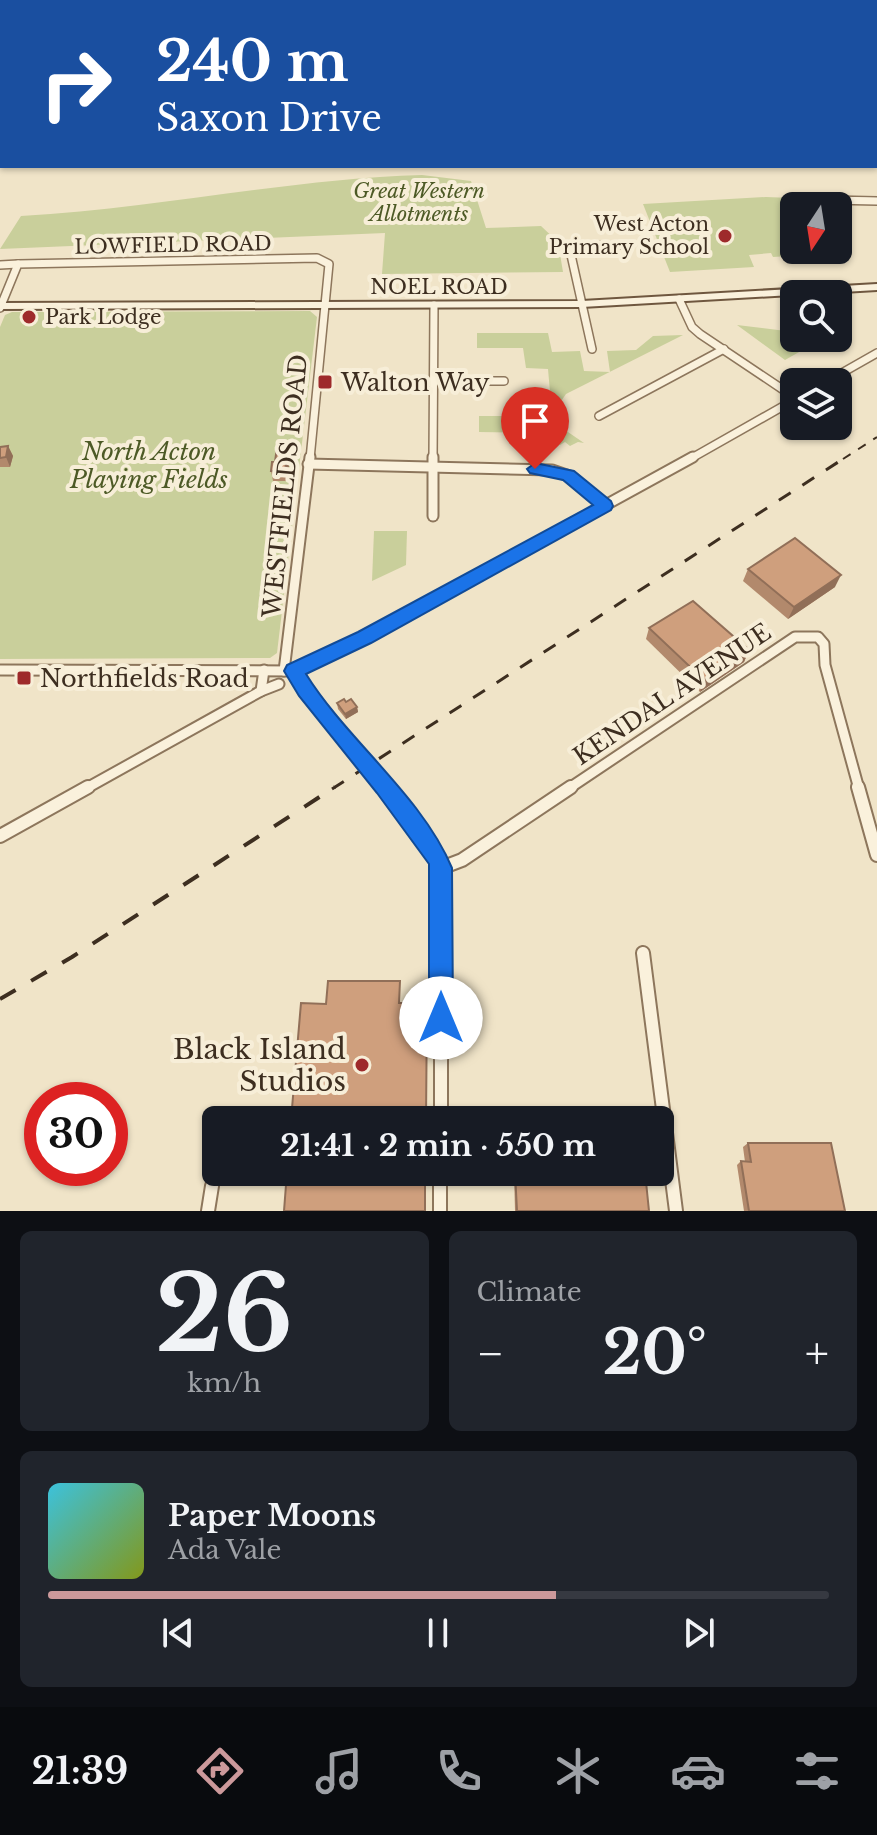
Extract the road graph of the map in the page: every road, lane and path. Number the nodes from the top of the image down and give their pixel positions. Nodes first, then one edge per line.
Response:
1 (852, 200) edge
2 (877, 201) edge
3 (619, 245) dead end
4 (18, 264) junction
5 (0, 265) edge
6 (877, 287) edge
7 (679, 299) junction
8 (582, 304) junction
9 (434, 305) junction
10 (0, 306) edge
11 (325, 306) junction
12 (592, 349) dead end
13 (724, 349) junction
14 (877, 353) edge
15 (851, 368) edge
16 (433, 381) junction
17 (504, 381) dead end
18 (780, 388) edge
19 (780, 406) edge
20 (599, 416) dead end
21 (308, 464) junction
22 (433, 467) junction
23 (605, 506) junction
24 (433, 516) dead end
25 (0, 670) edge
26 (264, 670) junction
27 (289, 671) junction
28 (279, 684) dead end
29 (261, 691) junction
30 (0, 836) edge
31 (877, 855) edge
32 (441, 868) junction
33 (643, 953) dead end
34 (441, 1106) edge
35 (212, 1186) dead end
36 (440, 1186) edge
37 (208, 1211) edge
38 (440, 1211) edge
39 (676, 1211) edge

1 - 2 street
3 - 8 street
4 - 5 street
4 - 10 street
4 - 11 street, LOWFIELD ROAD
6 - 7 street, NOEL ROAD
7 - 8 street, NOEL ROAD
7 - 13 street
8 - 9 street, NOEL ROAD
8 - 12 street
9 - 11 street, NOEL ROAD
9 - 16 street
10 - 11 street, NOEL ROAD
11 - 21 street, WESTFIELDS ROAD
13 - 18 street
13 - 20 street
14 - 15 street
16 - 17 street
16 - 22 street
19 - 23 street
21 - 22 street
21 - 27 street, WESTFIELDS ROAD
22 - 23 street
22 - 24 street
23 - 27 street
25 - 26 street
26 - 27 street
26 - 29 street
27 - 32 street, bridge
28 - 29 street
29 - 30 street
31 - 32 street, KENDAL AVENUE
32 - 34 street
33 - 39 street
35 - 37 street
36 - 38 street

